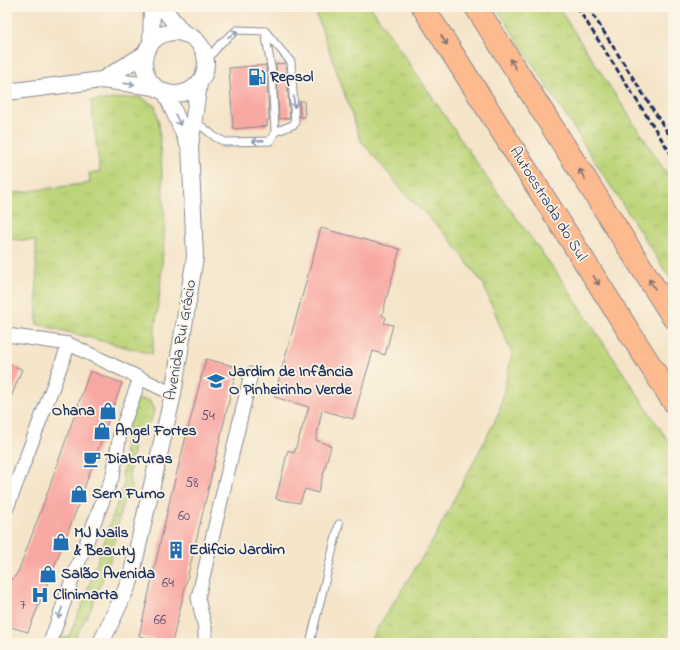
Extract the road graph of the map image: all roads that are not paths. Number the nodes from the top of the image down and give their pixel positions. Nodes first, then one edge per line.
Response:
1 (152, 7) edge
2 (162, 7) edge
3 (423, 7) edge
4 (476, 7) edge
5 (265, 30) junction
6 (184, 34) junction
7 (148, 49) junction
8 (206, 61) junction
9 (102, 80) junction
10 (199, 84) junction
11 (160, 90) junction
12 (7, 92) edge
13 (194, 119) junction
14 (275, 132) junction
15 (190, 146) junction
16 (673, 317) edge
17 (7, 336) edge
18 (69, 344) junction
19 (251, 374) dead end
20 (140, 378) junction
21 (173, 394) junction
22 (673, 401) edge
23 (7, 508) edge
24 (339, 524) dead end
25 (50, 643) edge
26 (101, 643) edge
27 (205, 643) edge
28 (310, 643) edge

1 - 7 street
2 - 6 street
3 -> 22 highway, Autoestrada do Sul
16 -> 4 highway
8 -> 5 lane
5 - 14 lane
5 -> 14 lane
6 - 7 street
6 - 8 street
7 - 9 street
7 - 11 street
8 - 10 street
9 -> 11 street
9 - 12 street
10 - 11 street
10 - 13 street, Avenida Rui Grácio
11 -> 15 street, Avenida Rui Grácio
14 -> 13 lane
13 - 15 street, Avenida Rui Grácio
15 - 21 street, Avenida Rui Grácio
17 - 18 street
18 - 20 street
18 - 23 street
19 - 27 street
20 - 21 street
20 -> 25 street
21 - 26 street, Avenida Rui Grácio
24 - 28 lane

